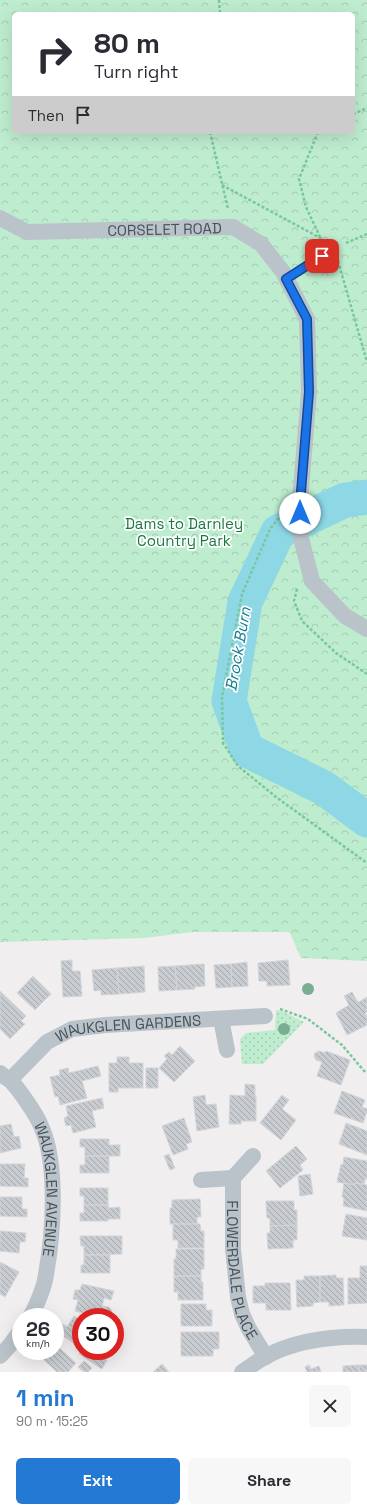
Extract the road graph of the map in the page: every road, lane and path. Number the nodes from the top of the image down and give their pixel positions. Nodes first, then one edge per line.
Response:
1 (219, 0) edge
2 (220, 12) edge
3 (367, 108) edge
4 (355, 113) edge
5 (210, 134) edge
6 (317, 134) edge
7 (0, 218) edge
8 (233, 227) junction
9 (367, 234) edge
10 (320, 237) dead end
11 (334, 248) joint
12 (286, 279) junction
13 (300, 496) junction
14 (312, 581) junction
15 (367, 629) edge
16 (367, 674) edge
17 (367, 863) edge
18 (265, 1016) joint
19 (222, 1019) junction
20 (227, 1050) dead end
21 (367, 1071) edge
22 (5, 1077) edge
23 (253, 1156) dead end
24 (233, 1178) junction
25 (201, 1180) dead end
26 (34, 1308) edge
27 (367, 1337) edge
28 (12, 1343) edge
29 (0, 1356) edge
30 (266, 1357) junction
31 (242, 1372) edge

1 - 2 path
3 - 4 path
5 - 8 path
6 - 10 path
7 - 8 street, CORSELET ROAD
8 - 12 street, CORSELET ROAD
9 - 11 path
11 - 12 lane
12 - 13 street, CORSELET ROAD
13 - 14 street, CORSELET ROAD
13 - 17 path
14 - 15 street, CORSELET ROAD
14 - 16 path
18 - 19 street, WAUKGLEN GARDENS
18 - 21 path
19 - 20 street
19 - 22 street, WAUKGLEN GARDENS
22 - 26 street, WAUKGLEN AVENUE
23 - 24 street
24 - 25 street
24 - 30 street, FLOWERDALE PLACE
27 - 30 street
28 - 29 street
30 - 31 street

